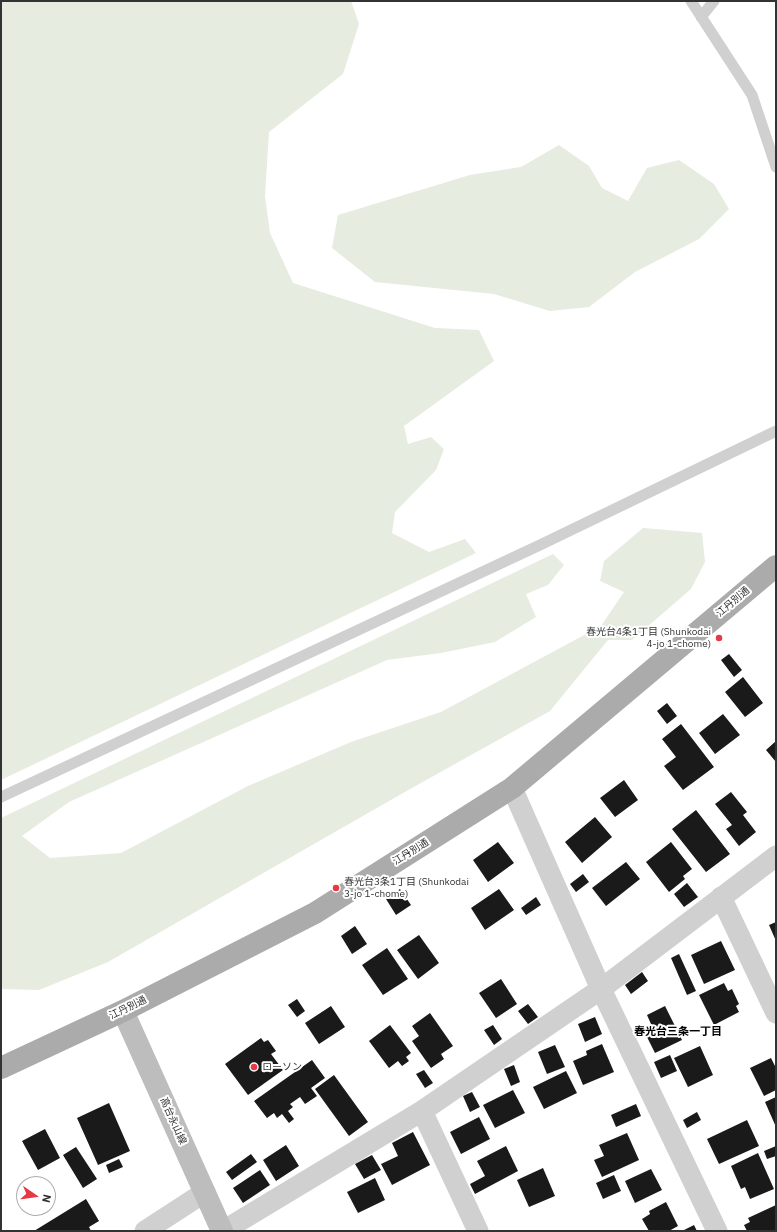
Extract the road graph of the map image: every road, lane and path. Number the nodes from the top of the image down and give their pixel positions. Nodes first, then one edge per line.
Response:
1 (691, 1) edge
2 (714, 1) edge
3 (701, 17) junction
4 (776, 167) edge
5 (776, 431) edge
6 (776, 566) edge
7 (512, 788) junction
8 (1, 797) edge
9 (776, 856) edge
10 (721, 897) junction
11 (601, 989) junction
12 (123, 1011) junction
13 (776, 1013) edge
14 (1, 1068) edge
15 (422, 1111) junction
16 (205, 1192) junction
17 (145, 1231) edge
18 (222, 1231) edge
19 (478, 1231) edge
20 (717, 1231) edge

1 - 3 lane
2 - 3 lane
3 - 4 lane
5 - 8 lane
6 - 7 main road, 江丹別通
7 - 11 street
7 - 12 main road, 江丹別通
9 - 10 street
10 - 11 street
10 - 13 street
11 - 15 street
11 - 20 street
12 - 14 main road, 江丹別通
12 - 16 street, 高台永山線
15 - 18 street
15 - 19 street
16 - 17 street
16 - 18 street, 高台永山線

